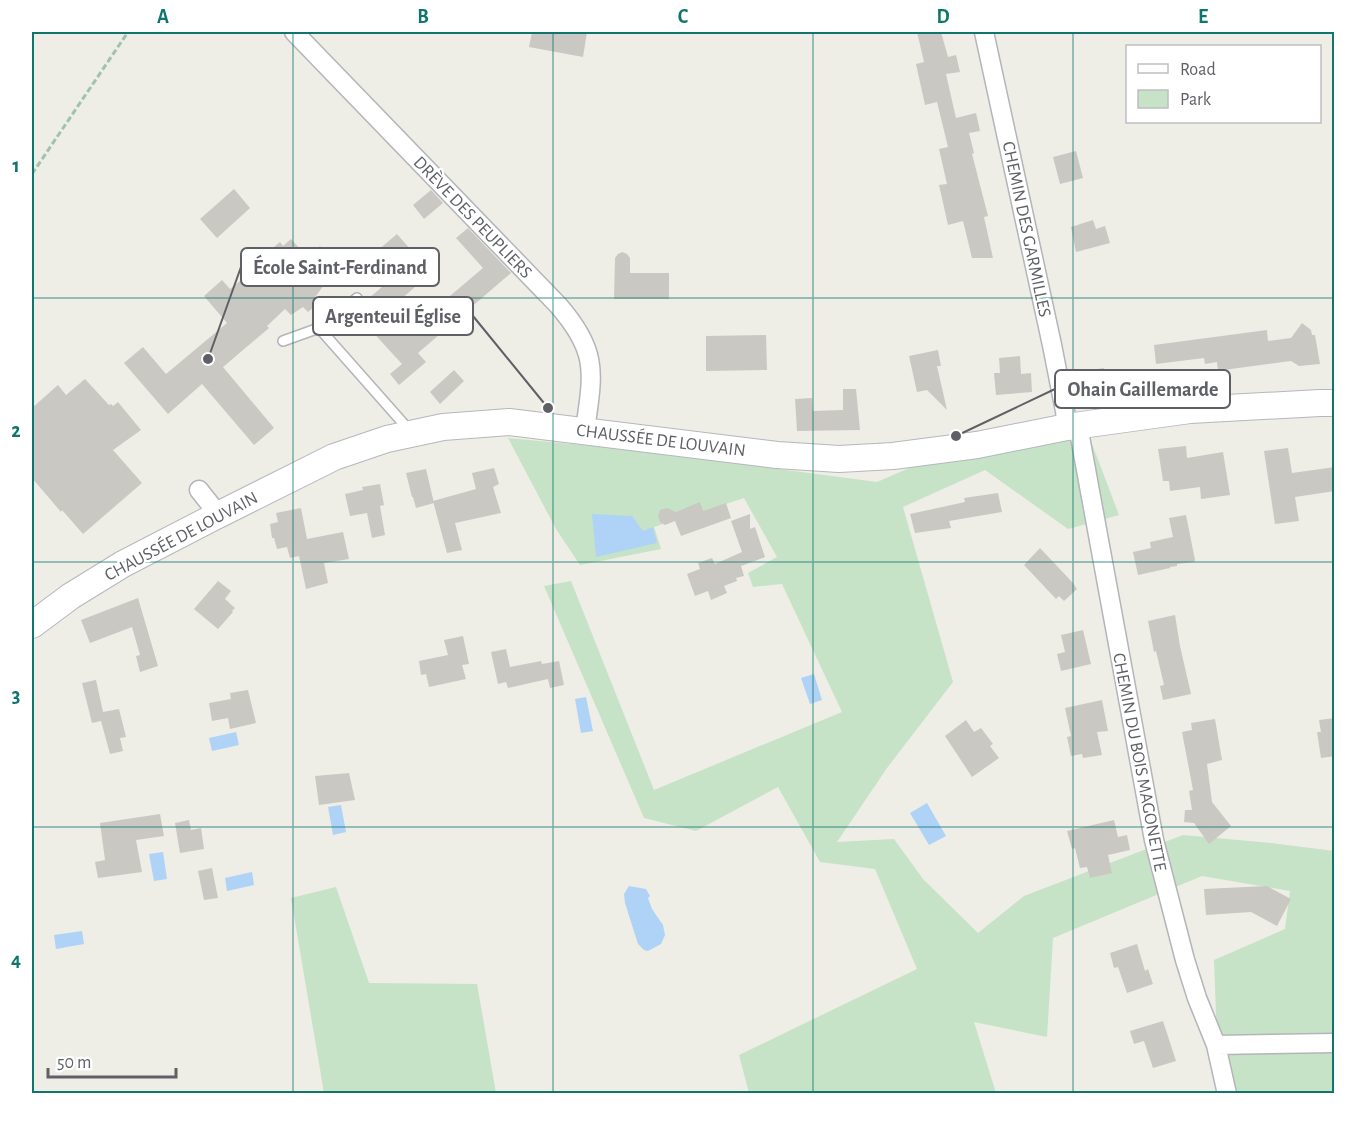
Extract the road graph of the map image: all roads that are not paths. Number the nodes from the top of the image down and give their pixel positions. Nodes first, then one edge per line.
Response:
1 (294, 32) edge
2 (984, 32) edge
3 (357, 298) dead end
4 (320, 328) junction
5 (283, 341) dead end
6 (1335, 404) edge
7 (1072, 426) junction
8 (585, 430) junction
9 (411, 433) junction
10 (199, 490) dead end
11 (219, 514) junction
12 (32, 625) edge
13 (1335, 1043) edge
14 (1216, 1045) junction
15 (1227, 1094) edge

1 - 8 street, DRÈVE DES PEUPLIERS
2 - 7 street, CHEMIN DES GARMILLES
3 - 4 lane
4 - 5 lane
4 - 9 lane
6 - 7 main road, CHAUSSÉE DE LOUVAIN
7 - 8 main road, CHAUSSÉE DE LOUVAIN
7 - 14 street, CHEMIN DU BOIS MAGONETTE
8 - 9 main road, CHAUSSÉE DE LOUVAIN
9 - 11 main road, CHAUSSÉE DE LOUVAIN
10 - 11 street
11 - 12 main road, CHAUSSÉE DE LOUVAIN
13 - 14 street
14 - 15 street, CHEMIN DU BOIS MAGONETTE

